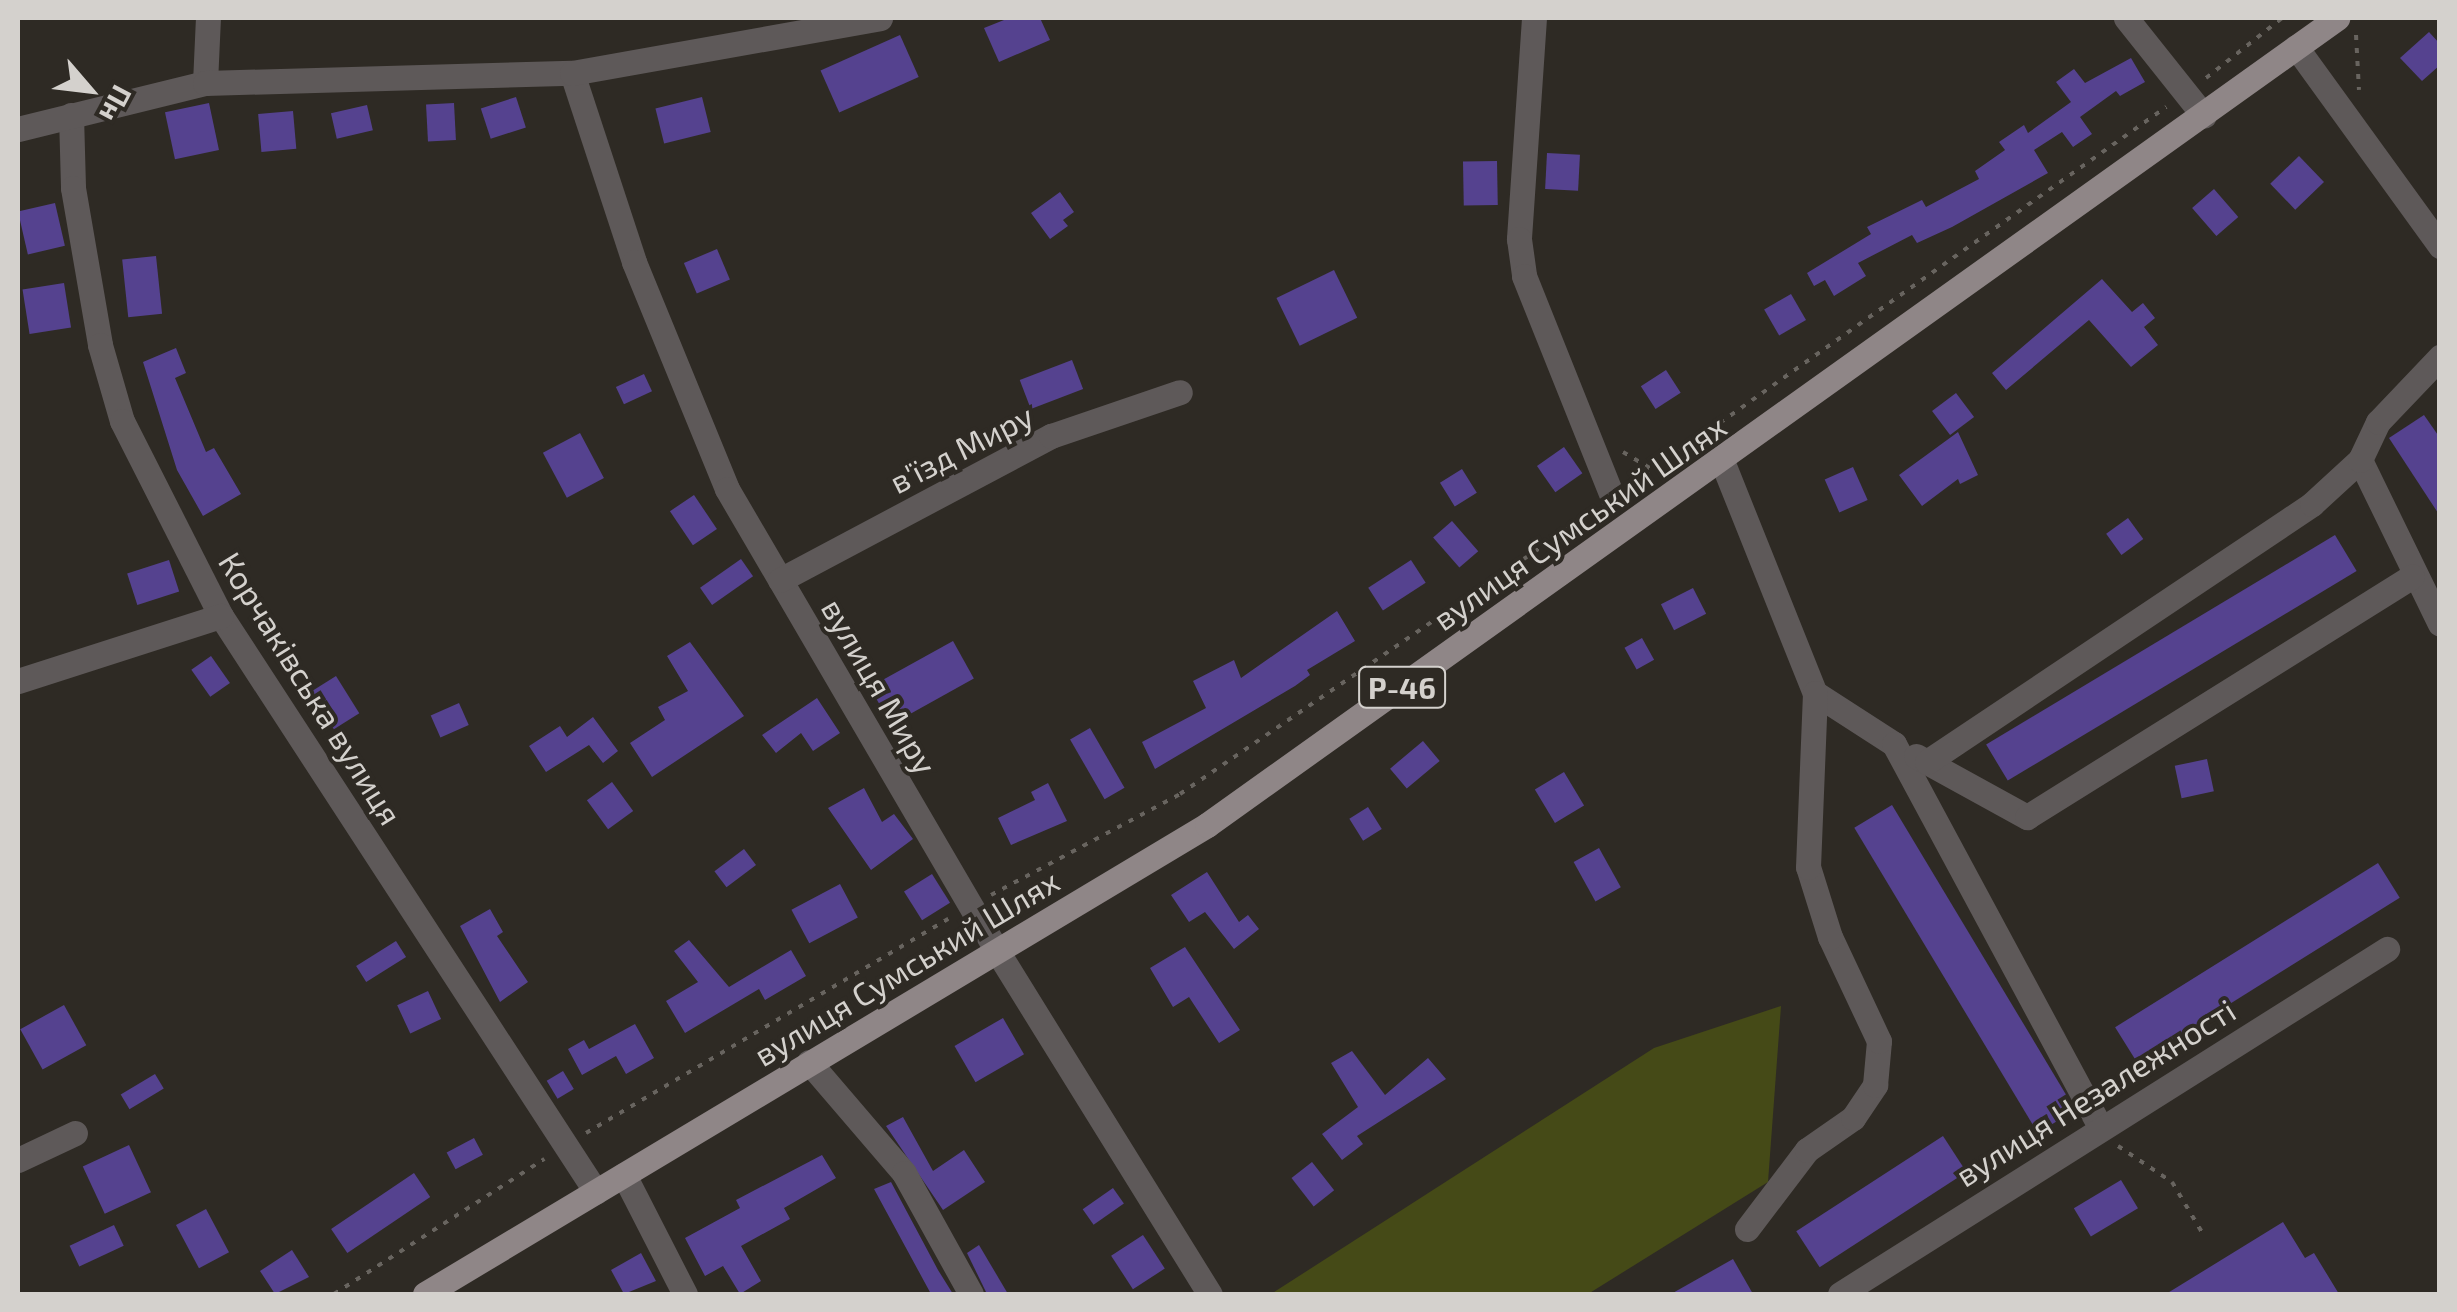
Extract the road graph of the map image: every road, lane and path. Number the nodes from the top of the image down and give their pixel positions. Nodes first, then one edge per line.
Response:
1 (208, 18) edge
2 (880, 18) edge
3 (1534, 18) edge
4 (2126, 18) edge
5 (2282, 18) edge
6 (2345, 23) edge
7 (2296, 47) junction
8 (572, 73) junction
9 (205, 83) junction
10 (2186, 94) junction
11 (2359, 98) dead end
12 (71, 115) junction
13 (2204, 116) junction
14 (18, 129) edge
15 (2440, 246) edge
16 (2440, 357) edge
17 (1180, 392) dead end
18 (1588, 432) junction
19 (1722, 460) junction
20 (2360, 460) junction
21 (1653, 470) junction
22 (1681, 490) junction
23 (1613, 498) junction
24 (2412, 576) junction
25 (780, 580) junction
26 (221, 616) junction
27 (2440, 624) edge
28 (18, 681) edge
29 (1815, 693) junction
30 (1894, 744) junction
31 (1926, 762) junction
32 (971, 906) junction
33 (2387, 949) dead end
34 (997, 951) junction
35 (809, 1062) junction
36 (2096, 1127) junction
37 (75, 1132) dead end
38 (563, 1146) junction
39 (18, 1160) edge
40 (624, 1175) junction
41 (596, 1192) junction
42 (1747, 1229) dead end
43 (2203, 1234) dead end
44 (334, 1294) edge
45 (425, 1294) edge
46 (685, 1294) edge
47 (971, 1294) edge
48 (1210, 1294) edge
49 (1840, 1294) edge

1 - 9 street
2 - 8 street
3 - 18 street
4 - 10 street
5 - 10 path
6 - 7 main road, вулиця Сумський Шлях / Р-46
6 - 11 path
7 - 13 main road, вулиця Сумський Шлях / Р-46
7 - 15 street
8 - 9 street
8 - 25 street, вулиця Миру
9 - 12 street
10 - 13 street
10 - 21 path
12 - 14 street
12 - 26 street, Корчаківська вулиця
13 - 19 main road, вулиця Сумський Шлях / Р-46
16 - 20 street
17 - 25 street, в'їзд Миру
18 - 21 path
18 - 23 street
19 - 22 main road, вулиця Сумський Шлях / Р-46
19 - 29 street
20 - 24 street
20 - 31 street
21 - 22 path
21 - 23 path
22 - 34 main road, вулиця Сумський Шлях / Р-46
23 - 32 path
24 - 27 street
24 - 31 street
25 - 32 street, вулиця Миру
26 - 28 street
26 - 38 street, Корчаківська вулиця
29 - 30 street
29 - 42 street
30 - 31 street
30 - 36 street
32 - 34 street, вулиця Миру
32 - 38 path
33 - 36 street, вулиця Незалежності
34 - 35 main road, вулиця Сумський Шлях / Р-46
34 - 48 street, вулиця Миру
35 - 40 main road, вулиця Сумський Шлях / Р-46
35 - 47 street
36 - 43 path
36 - 49 street, вулиця Незалежності
37 - 39 street
38 - 41 street, Корчаківська вулиця
38 - 44 path
40 - 41 main road, вулиця Сумський Шлях / Р-46
40 - 46 street
41 - 45 main road, вулиця Сумський Шлях / Р-46

